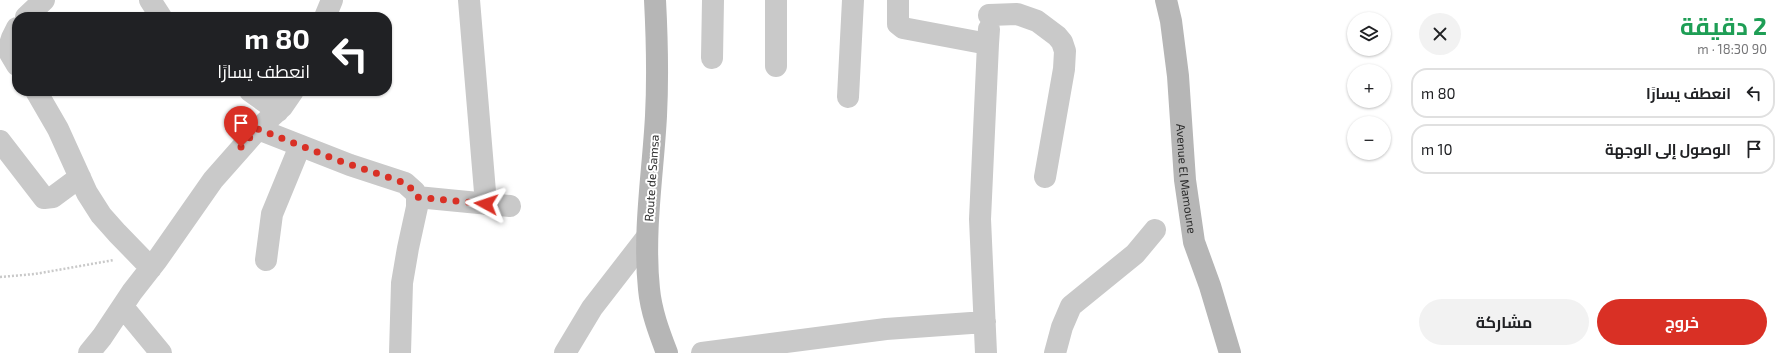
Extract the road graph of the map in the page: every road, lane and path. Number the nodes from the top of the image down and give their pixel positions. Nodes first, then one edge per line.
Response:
1 (44, 0) edge
2 (150, 0) edge
3 (332, 0) edge
4 (469, 0) edge
5 (655, 0) edge
6 (714, 0) edge
7 (776, 0) edge
8 (853, 0) edge
9 (898, 0) edge
10 (1166, 0) edge
11 (989, 8) edge
12 (31, 12) edge
13 (158, 12) edge
14 (327, 12) edge
15 (12, 39) edge
16 (988, 44) junction
17 (712, 58) dead end
18 (9, 61) edge
19 (776, 66) dead end
20 (39, 96) edge
21 (257, 96) edge
22 (289, 96) edge
23 (848, 97) dead end
24 (278, 112) junction
25 (258, 129) junction
26 (0, 141) edge
27 (300, 146) junction
28 (80, 177) junction
29 (1045, 177) dead end
30 (417, 197) junction
31 (486, 204) junction
32 (510, 206) dead end
33 (1155, 230) dead end
34 (647, 237) junction
35 (266, 260) dead end
36 (145, 262) junction
37 (0, 277) edge
38 (123, 307) junction
39 (985, 322) junction
40 (89, 353) edge
41 (161, 353) edge
42 (400, 353) edge
43 (565, 353) edge
44 (667, 353) edge
45 (702, 353) edge
46 (986, 353) edge
47 (1055, 353) edge
48 (1230, 353) edge

1 - 12 street
2 - 13 street
3 - 14 street
4 - 31 street
5 - 34 street, Route de Samsa
6 - 17 street
7 - 19 street
8 - 23 street
9 - 16 street
10 - 48 street, Avenue El Mamoune
11 - 16 street
11 - 29 street
15 - 18 street
16 - 39 street
20 - 28 street
21 - 24 street
22 - 24 street
24 - 25 street
25 - 27 street
25 - 36 street
26 - 28 street
27 - 30 street
27 - 35 street
28 - 36 street
30 - 31 street
30 - 42 street
31 - 32 street
33 - 47 street
34 - 43 street
34 - 44 street, Route de Samsa
36 - 37 path
36 - 38 street
38 - 40 street
38 - 41 street
39 - 45 street
39 - 46 street

